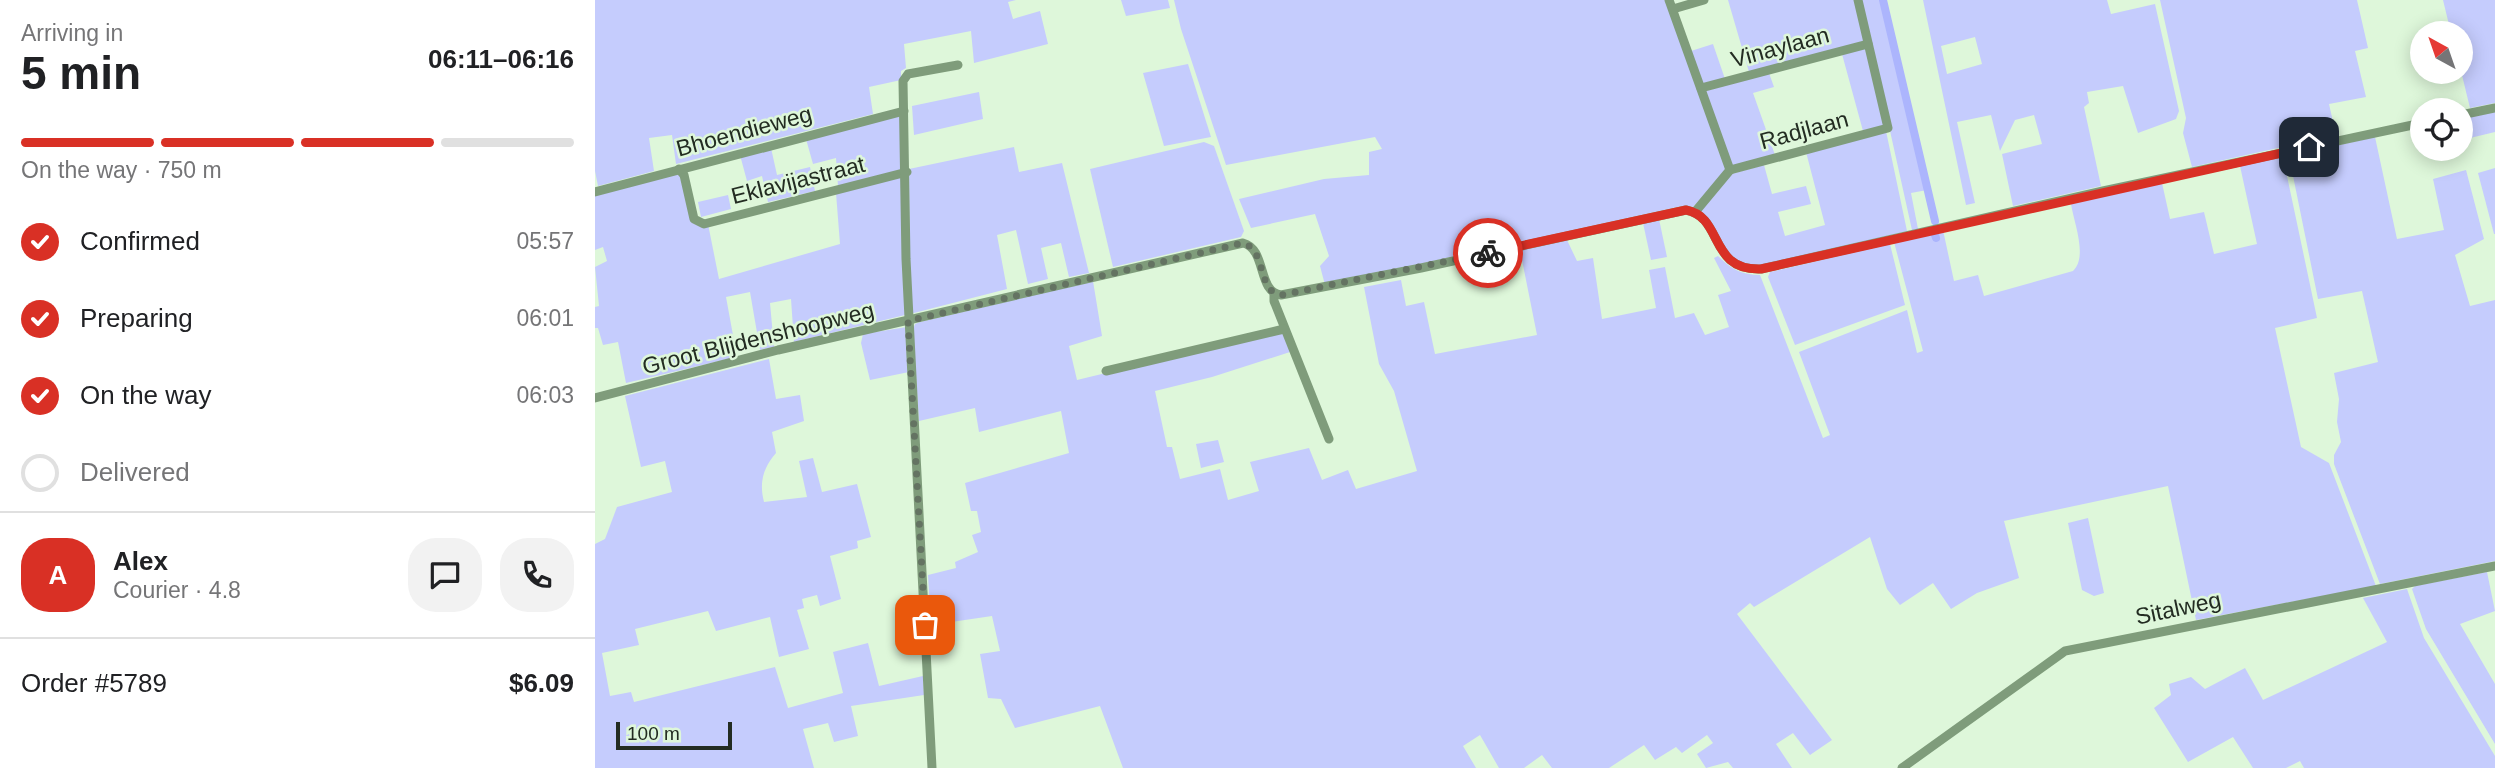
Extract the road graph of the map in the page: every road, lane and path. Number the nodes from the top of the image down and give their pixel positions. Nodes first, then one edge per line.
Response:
1 (1704, 0) edge
2 (1858, 0) edge
3 (1671, 4) edge
4 (1868, 44) junction
5 (958, 65) dead end
6 (1702, 89) junction
7 (2495, 107) edge
8 (904, 111) junction
9 (2473, 112) edge
10 (2410, 126) edge
11 (679, 169) junction
12 (1730, 170) junction
13 (907, 172) junction
14 (595, 192) edge
15 (1695, 212) junction
16 (1274, 294) junction
17 (908, 321) junction
18 (1284, 329) junction
19 (1106, 371) dead end
20 (595, 398) edge
21 (1329, 439) dead end
22 (2495, 566) edge
23 (932, 768) edge
24 (1902, 768) edge

1 - 3 street
2 - 4 street
3 - 6 street
4 - 6 street, Vinaylaan
4 - 12 street, Radjlaan
5 - 8 street
6 - 12 street
7 - 9 street
8 - 11 street, Bhoendieweg
8 - 13 street
10 - 15 street
11 - 13 street, Eklavijastraat
11 - 14 street, Bhoendieweg
12 - 15 street
13 - 17 street
15 - 16 street
16 - 17 street, Groot Blijdenshoopweg
16 - 18 street
17 - 20 street, Groot Blijdenshoopweg
17 - 23 street
18 - 19 street
18 - 21 street
22 - 24 street, Sitalweg

